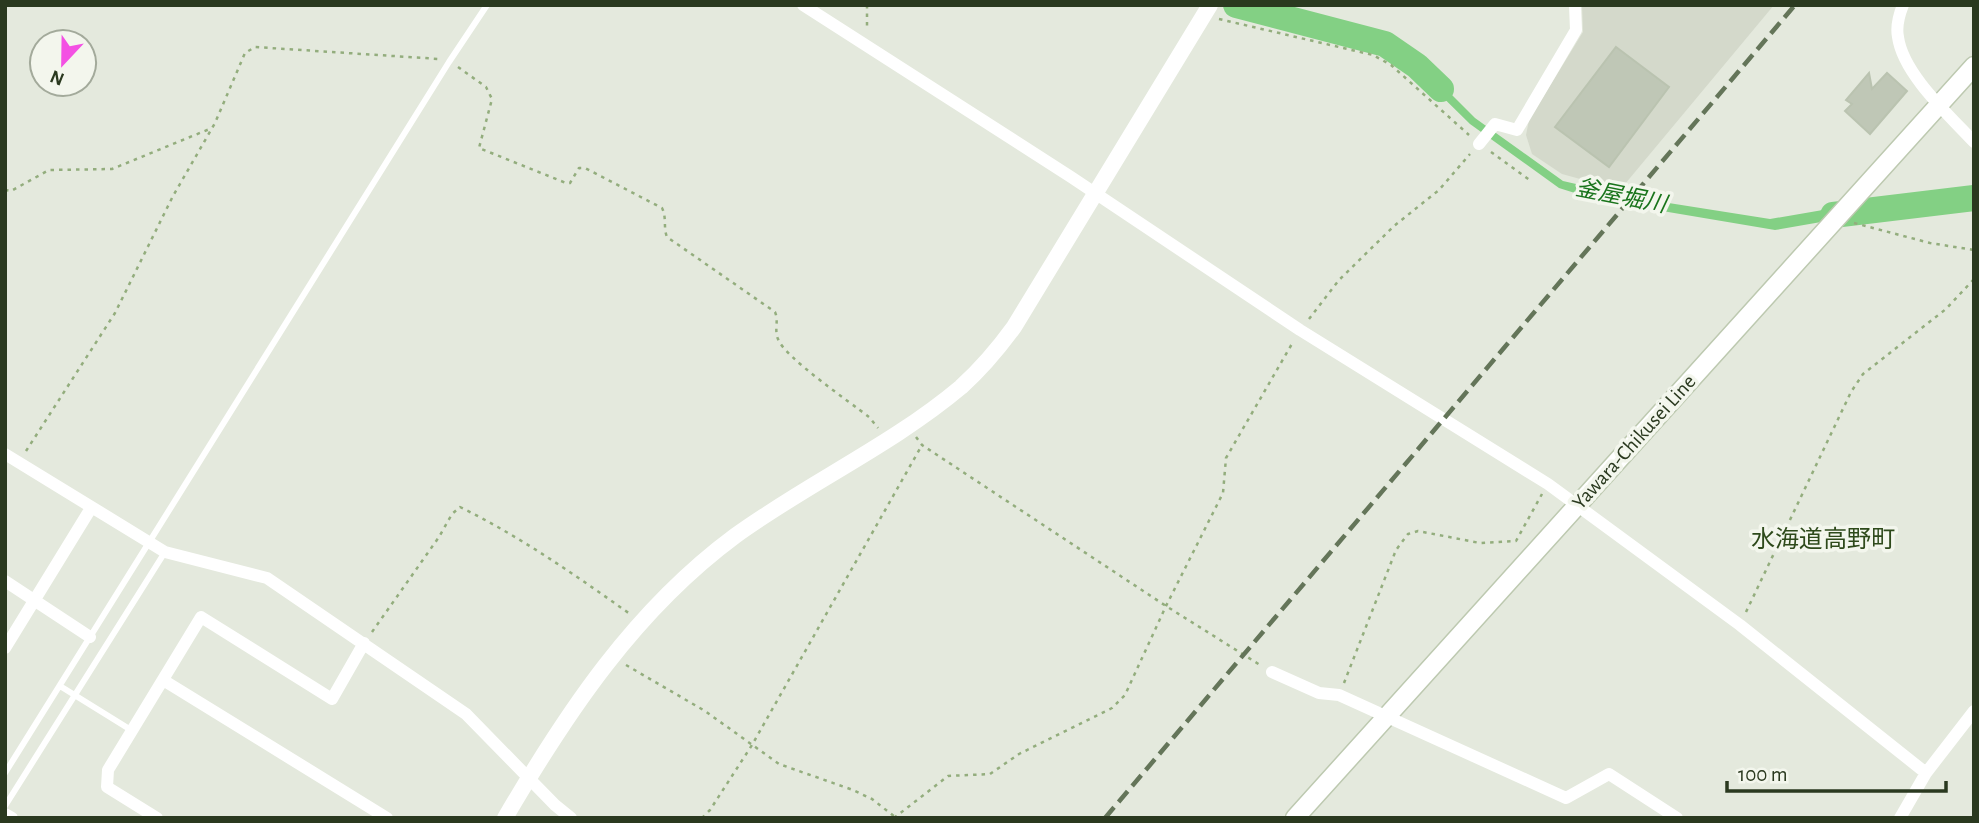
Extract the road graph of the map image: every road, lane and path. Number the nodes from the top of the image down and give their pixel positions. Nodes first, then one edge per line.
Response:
1 (487, 5) edge
2 (803, 5) edge
3 (867, 5) edge
4 (1575, 5) edge
5 (1903, 5) edge
6 (1206, 10) edge
7 (866, 45) junction
8 (449, 62) junction
9 (1974, 66) edge
10 (459, 68) dead end
11 (1939, 104) junction
12 (212, 128) junction
13 (1974, 142) edge
14 (1479, 144) junction
15 (1531, 180) dead end
16 (5, 190) edge
17 (1094, 194) junction
18 (1837, 219) junction
19 (1974, 250) edge
20 (1974, 279) edge
21 (1300, 330) junction
22 (887, 439) junction
23 (5, 454) edge
24 (18, 462) junction
25 (1548, 484) junction
26 (1577, 505) junction
27 (91, 508) junction
28 (150, 545) junction
29 (165, 552) junction
30 (5, 581) edge
31 (35, 600) junction
32 (1166, 606) junction
33 (641, 620) junction
34 (1740, 625) junction
35 (90, 637) junction
36 (364, 643) junction
37 (5, 648) edge
38 (610, 656) junction
39 (1272, 672) joint
40 (163, 680) junction
41 (60, 686) junction
42 (74, 695) junction
43 (1339, 695) junction
44 (1974, 711) edge
45 (1386, 716) junction
46 (131, 730) junction
47 (752, 745) junction
48 (5, 773) edge
49 (1926, 773) junction
50 (528, 778) junction
51 (5, 806) edge
52 (5, 814) edge
53 (895, 817) edge
54 (12, 818) edge
55 (157, 818) edge
56 (387, 818) edge
57 (505, 818) edge
58 (571, 818) edge
59 (702, 818) edge
60 (1295, 818) edge
61 (1677, 818) edge
62 (1900, 818) edge

1 - 8 lane
2 - 7 street
3 - 7 path
4 - 14 street
5 - 11 street
6 - 14 path
6 - 17 street
7 - 17 street
8 - 12 path
8 - 28 lane
9 - 11 main road, Yawara-Chikusei Line
10 - 22 path
11 - 13 street
11 - 18 main road, Yawara-Chikusei Line
12 - 16 path
12 - 24 path
14 - 15 path
14 - 21 path
17 - 21 street
17 - 22 street
18 - 19 path
18 - 26 main road, Yawara-Chikusei Line
20 - 34 path
21 - 25 street
21 - 32 path
22 - 33 street
23 - 24 street
24 - 27 street
25 - 26 street
25 - 43 path
26 - 34 street
26 - 45 main road, Yawara-Chikusei Line
27 - 28 street
27 - 31 street
28 - 29 street
28 - 35 lane
29 - 36 street
29 - 42 lane
30 - 31 street
31 - 35 street
31 - 37 street
32 - 39 path
32 - 47 path
32 - 53 path
33 - 36 path
33 - 38 street
34 - 49 street
35 - 41 lane
36 - 40 street
36 - 50 street
38 - 47 path
38 - 50 street
39 - 43 street
40 - 46 street
40 - 56 street
41 - 42 lane
41 - 48 lane
42 - 46 lane
42 - 51 lane
43 - 45 street
44 - 49 street
45 - 60 main road, Yawara-Chikusei Line
45 - 61 street
46 - 55 street
47 - 53 path
47 - 59 path
49 - 62 street
50 - 57 street
50 - 58 street
52 - 54 street

